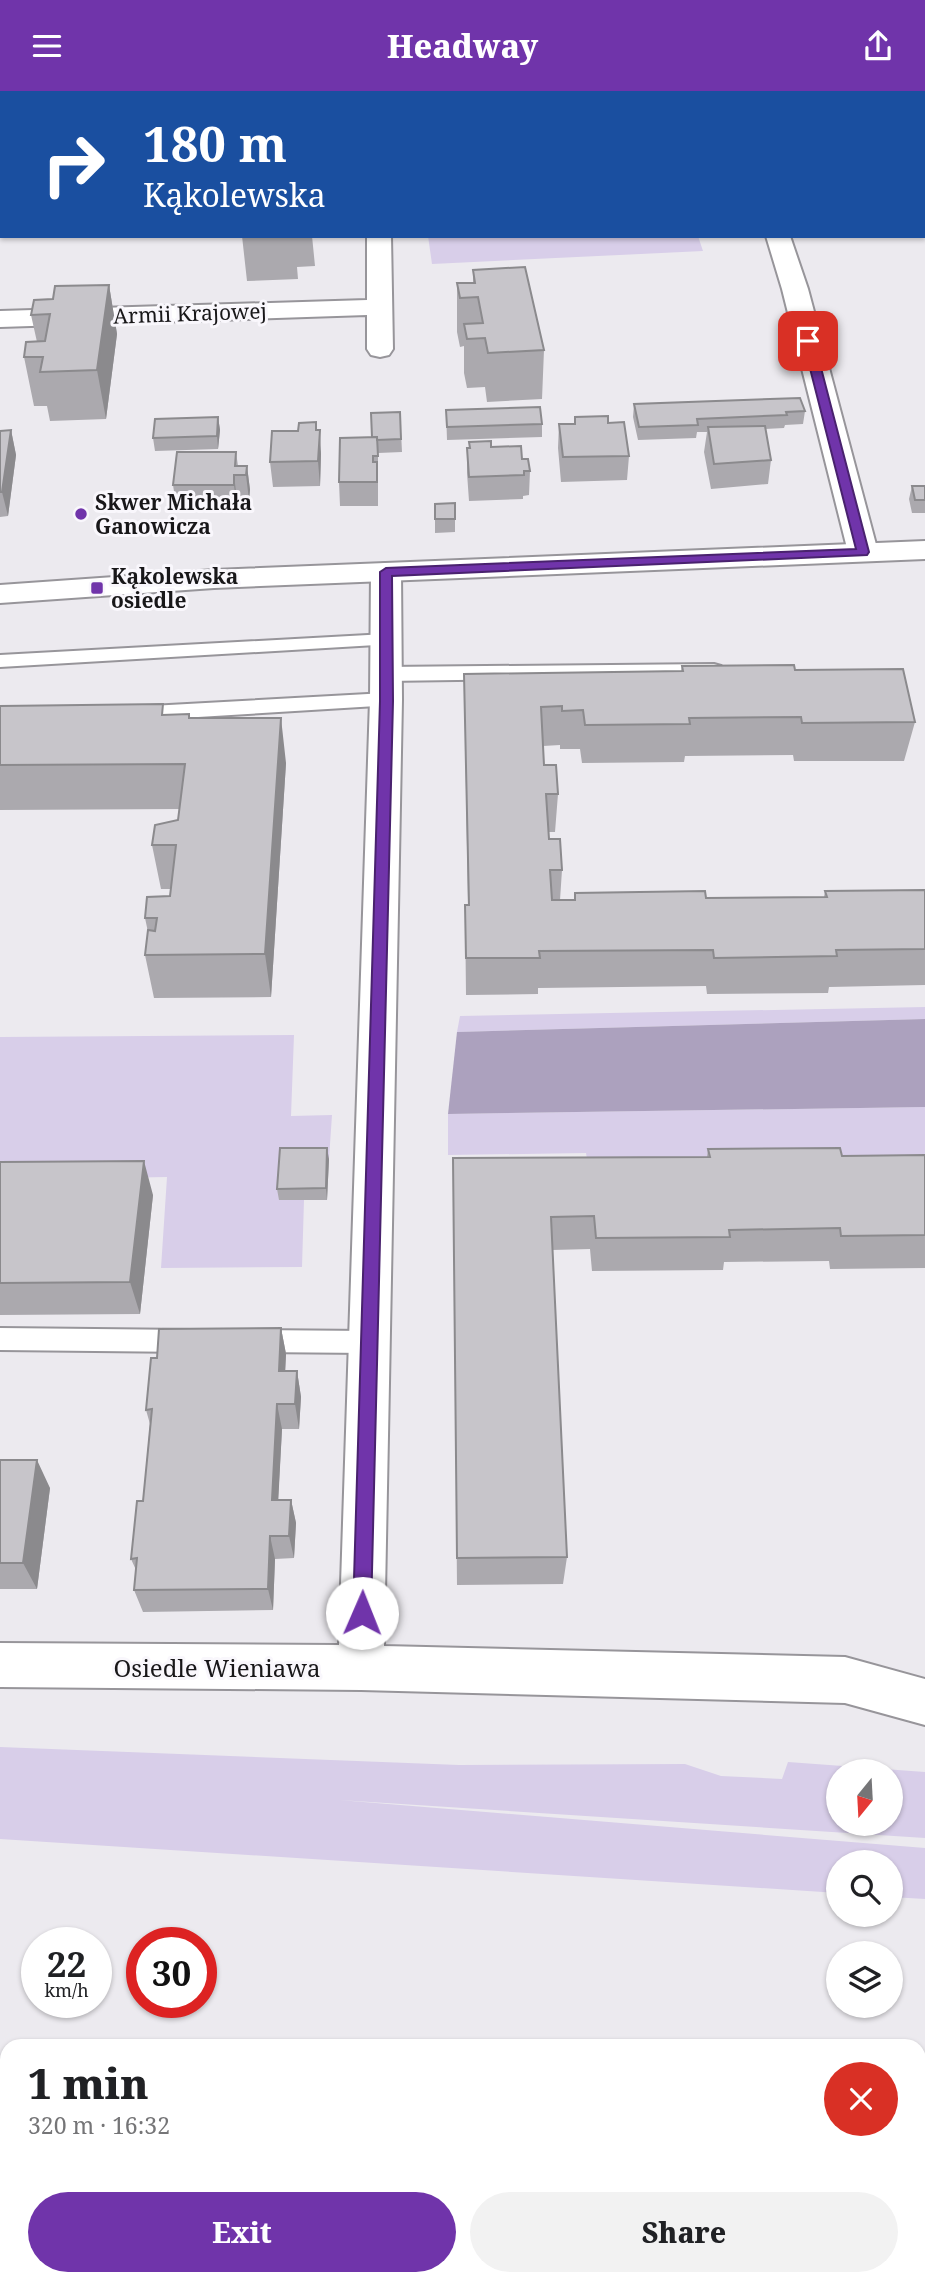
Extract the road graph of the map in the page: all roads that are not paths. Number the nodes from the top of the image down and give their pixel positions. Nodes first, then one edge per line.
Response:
1 (379, 238) edge
2 (779, 238) edge
3 (380, 307) junction
4 (0, 319) edge
5 (380, 349) dead end
6 (925, 550) edge
7 (863, 552) junction
8 (386, 572) junction
9 (0, 594) edge
10 (0, 661) edge
11 (386, 671) junction
12 (733, 671) edge
13 (111, 715) edge
14 (0, 1339) edge
15 (369, 1342) junction
16 (0, 1665) edge
17 (360, 1668) junction
18 (925, 1702) edge

1 - 3 street
2 - 7 street
3 - 4 street, Armii Krajowej
3 - 5 street
6 - 7 street
7 - 8 street
8 - 9 street
8 - 11 street
10 - 11 lane
11 - 12 lane
11 - 13 lane
11 - 15 street
14 - 15 lane
15 - 17 street
16 - 17 street, Osiedle Wieniawa
17 - 18 street, Osiedle Wieniawa

